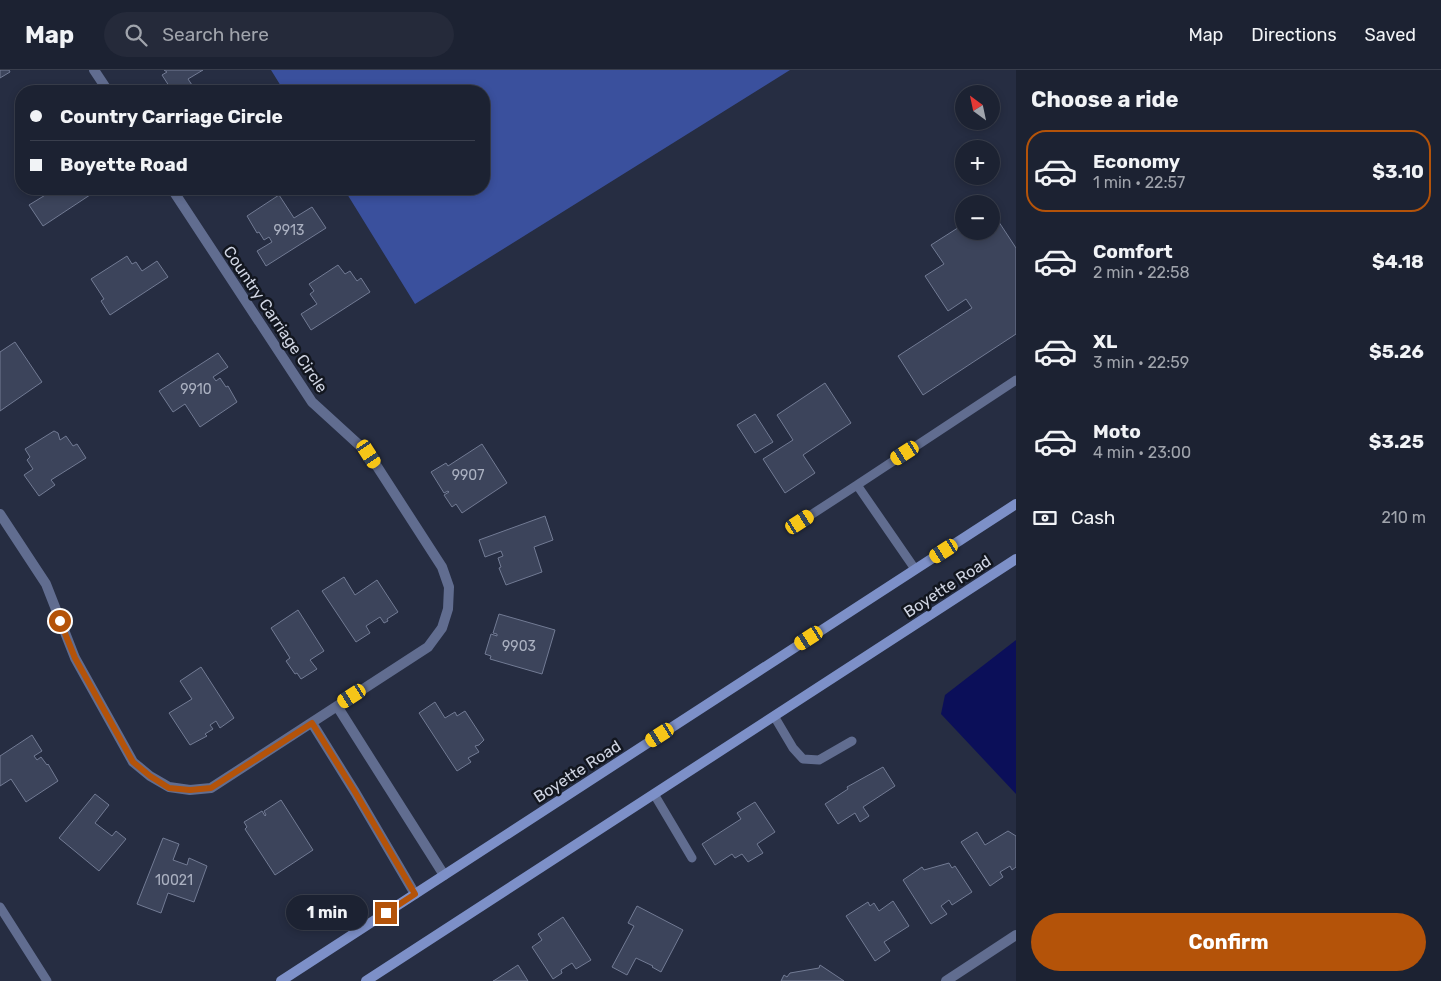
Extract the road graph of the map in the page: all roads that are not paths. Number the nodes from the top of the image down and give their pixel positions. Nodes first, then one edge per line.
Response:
1 (94, 70) edge
2 (104, 85) edge
3 (176, 195) edge
4 (1016, 380) edge
5 (857, 485) junction
6 (1016, 504) edge
7 (0, 514) edge
8 (800, 522) dead end
9 (1016, 559) edge
10 (915, 569) junction
11 (337, 706) junction
12 (774, 716) junction
13 (312, 723) junction
14 (852, 741) dead end
15 (654, 794) junction
16 (692, 858) dead end
17 (444, 875) junction
18 (415, 894) junction
19 (0, 908) edge
20 (1016, 935) edge
21 (47, 981) edge
22 (281, 981) edge
23 (366, 981) edge
24 (946, 981) edge

1 - 2 street
3 - 11 street, Country Carriage Circle
4 - 5 lane
5 - 8 lane
5 - 10 lane
6 - 10 main road, Boyette Road
7 - 13 street, Country Carriage Circle
9 - 12 main road, Boyette Road
10 - 17 main road, Boyette Road
11 - 13 street, Country Carriage Circle
11 - 17 street
12 - 14 lane
12 - 15 main road, Boyette Road
13 - 18 street
15 - 16 lane
15 - 23 main road, Boyette Road
17 - 18 main road, Boyette Road
18 - 22 main road, Boyette Road
19 - 21 lane
20 - 24 street

